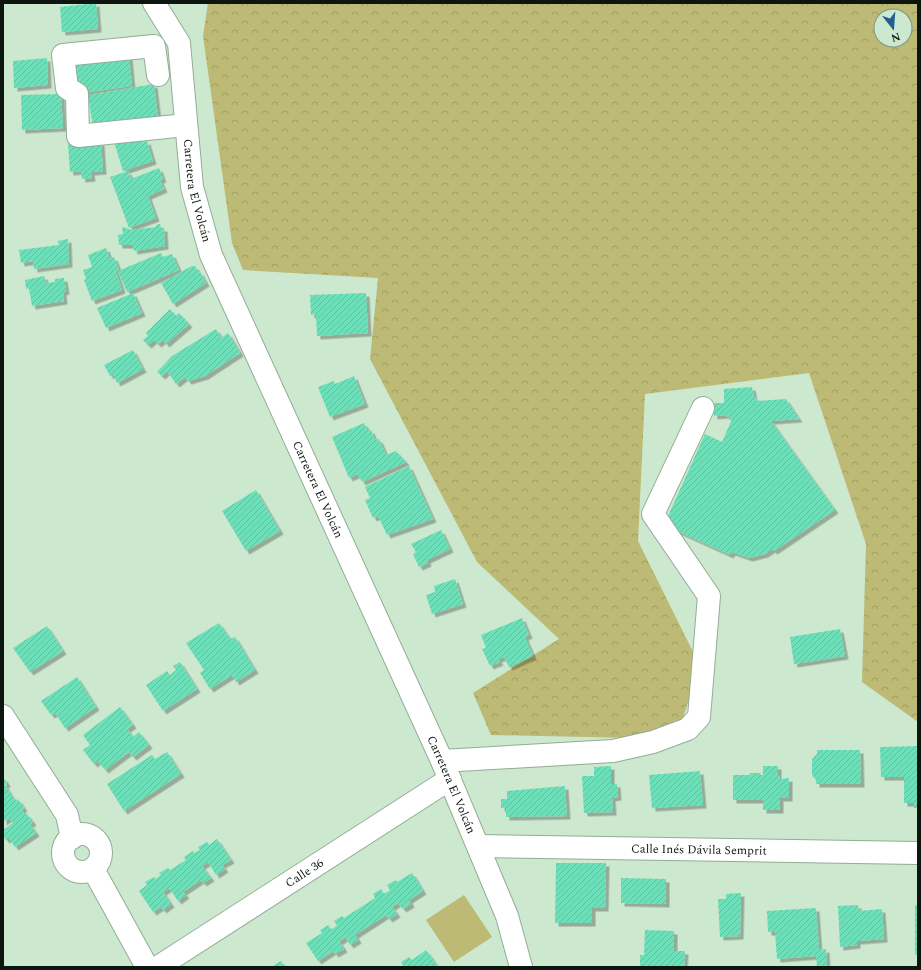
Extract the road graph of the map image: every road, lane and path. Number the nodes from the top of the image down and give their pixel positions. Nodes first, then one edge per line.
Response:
1 (154, 3) edge
2 (180, 53) junction
3 (186, 125) junction
4 (703, 408) dead end
5 (3, 716) edge
6 (446, 770) junction
7 (480, 846) junction
8 (918, 853) edge
9 (147, 967) edge
10 (158, 967) edge
11 (520, 967) edge

1 - 2 street, Carretera El Volcán
2 - 3 street, Carretera El Volcán
2 - 3 street
3 - 6 street, Carretera El Volcán
4 - 6 street
5 - 9 street
6 - 7 street, Carretera El Volcán
6 - 10 street, Calle 36
7 - 8 street, Calle Inés Dávila Semprit
7 - 11 street, Carretera El Volcán

